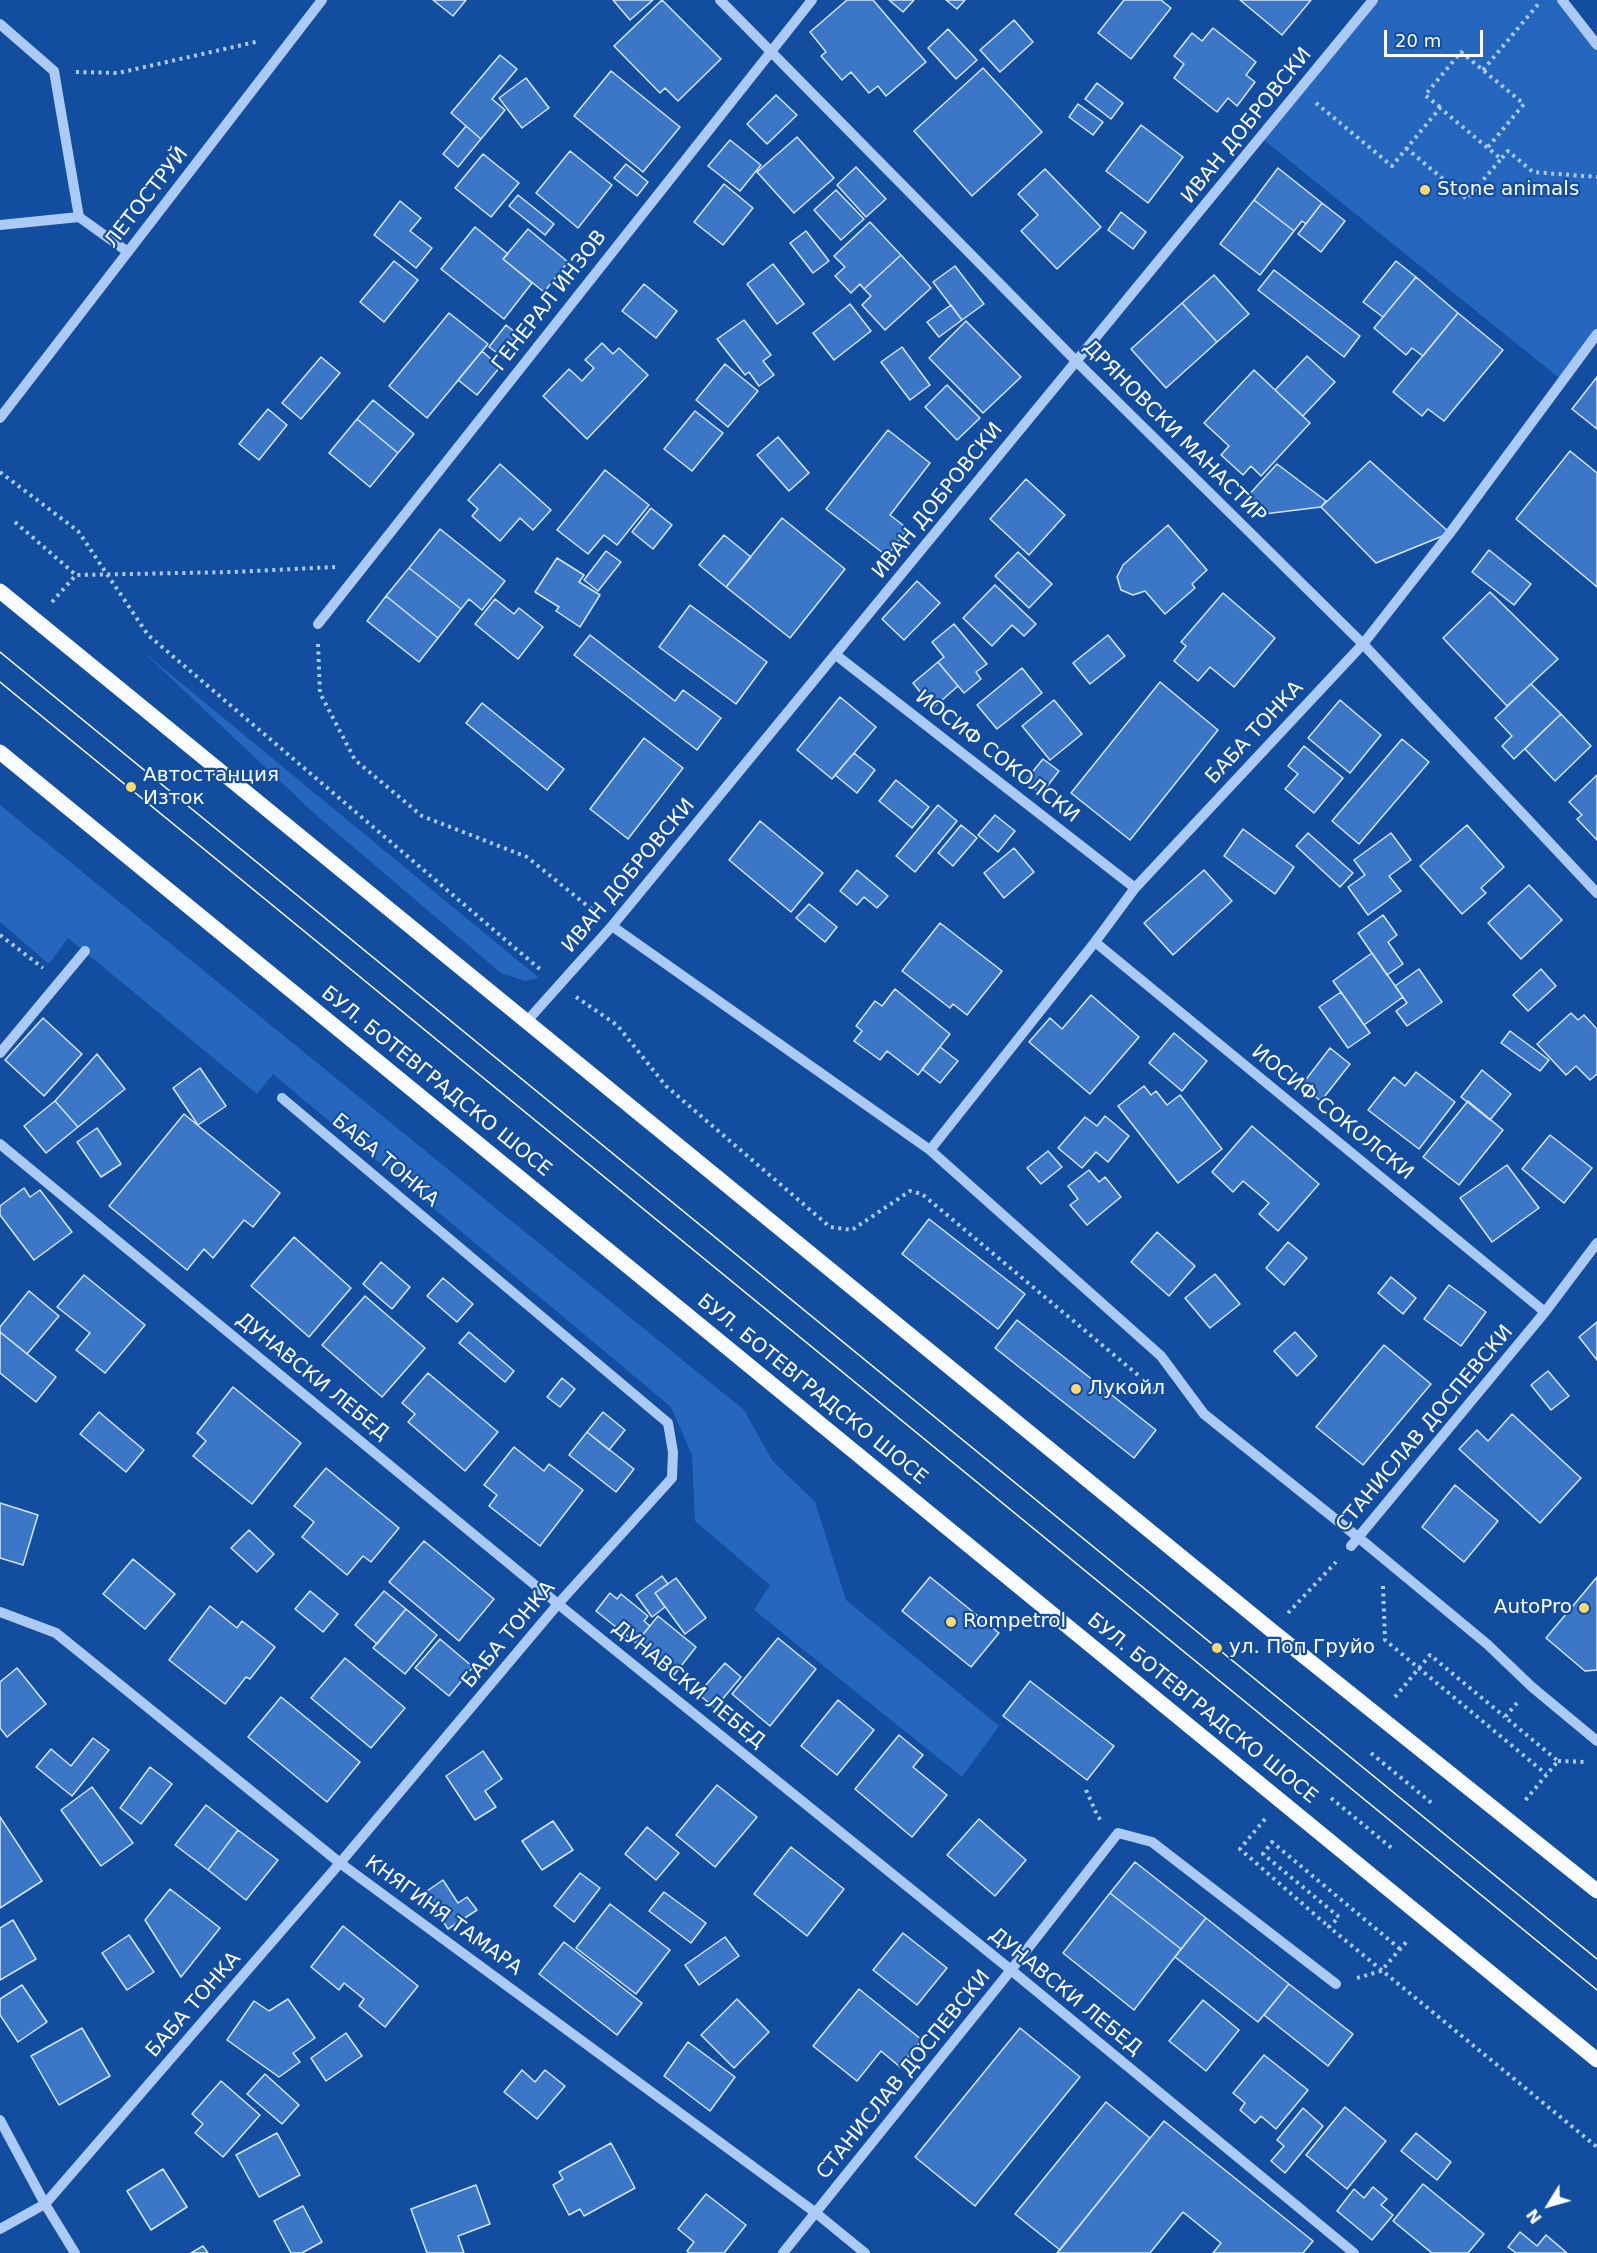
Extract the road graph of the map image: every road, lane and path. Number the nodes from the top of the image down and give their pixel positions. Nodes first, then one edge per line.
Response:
1 (322, 0) edge
2 (720, 0) edge
3 (812, 0) edge
4 (1373, 0) edge
5 (1542, 0) edge
6 (1562, 0) edge
7 (0, 24) edge
8 (296, 34) junction
9 (1597, 45) edge
10 (771, 50) junction
11 (1483, 70) junction
12 (54, 71) junction
13 (1300, 89) junction
14 (1440, 108) junction
15 (1488, 147) junction
16 (1406, 148) junction
17 (1501, 159) junction
18 (1597, 177) edge
19 (79, 217) junction
20 (0, 225) edge
21 (128, 252) junction
22 (1597, 334) edge
23 (1077, 362) junction
24 (0, 418) edge
25 (0, 472) edge
26 (15, 522) dead end
27 (364, 565) junction
28 (105, 573) junction
29 (76, 575) junction
30 (0, 591) edge
31 (36, 621) junction
32 (318, 624) joint
33 (1363, 644) junction
34 (836, 655) junction
35 (0, 752) edge
36 (1136, 888) junction
37 (1597, 893) edge
38 (612, 926) junction
39 (0, 935) edge
40 (1095, 942) junction
41 (85, 951) dead end
42 (60, 981) junction
43 (559, 985) junction
44 (527, 1021) junction
45 (0, 1053) edge
46 (282, 1098) dead end
47 (0, 1144) edge
48 (930, 1150) junction
49 (1597, 1243) edge
50 (1545, 1312) junction
51 (1164, 1397) dead end
52 (1355, 1543) junction
53 (1383, 1583) dead end
54 (558, 1604) junction
55 (0, 1612) edge
56 (1271, 1630) junction
57 (1419, 1668) junction
58 (1532, 1686) junction
59 (1380, 1717) junction
60 (1505, 1717) junction
61 (1597, 1741) edge
62 (1371, 1753) dead end
63 (1558, 1761) junction
64 (1597, 1763) edge
65 (1546, 1774) junction
66 (1086, 1790) dead end
67 (1330, 1798) dead end
68 (1280, 1800) junction
69 (1434, 1805) dead end
70 (1510, 1820) junction
71 (1118, 1833) junction
72 (1394, 1850) dead end
73 (340, 1863) junction
74 (1597, 1890) edge
75 (1425, 1920) junction
76 (1329, 1928) junction
77 (1401, 1949) junction
78 (1011, 1970) junction
79 (1381, 1971) junction
80 (1336, 1984) joint
81 (1597, 2060) edge
82 (0, 2120) edge
83 (1597, 2147) edge
84 (45, 2204) junction
85 (816, 2213) junction
86 (0, 2229) edge
87 (75, 2253) edge
88 (783, 2253) edge
89 (865, 2253) edge
90 (1354, 2253) edge

1 - 8 street, ЛЕТОСТРУЙ
2 - 10 street, ДРЯНОВСКИ МАНАСТИР
3 - 10 street, ГЕНЕРАЛ ИНЗОВ
4 - 13 street, ИВАН ДОБРОВСКИ
5 - 11 path
6 - 9 street
7 - 12 street
8 - 12 path
8 - 21 street, ЛЕТОСТРУЙ
10 - 23 street, ДРЯНОВСКИ МАНАСТИР
10 - 27 street, ГЕНЕРАЛ ИНЗОВ
11 - 14 path
11 - 15 path
12 - 19 street
13 - 16 path
13 - 23 street, ИВАН ДОБРОВСКИ
14 - 15 path
14 - 16 path
15 - 17 path
16 - 17 path
17 - 18 path
19 - 20 street
19 - 21 street
21 - 24 street, ЛЕТОСТРУЙ
22 - 33 street, БАБА ТОНКА
23 - 33 street, ДРЯНОВСКИ МАНАСТИР
23 - 34 street, ИВАН ДОБРОВСКИ
25 - 28 path
26 - 29 path
27 - 28 path
27 - 32 street, ГЕНЕРАЛ ИНЗОВ
28 - 29 path
28 - 43 path
29 - 31 path
30 - 31 main road
31 - 44 main road
32 - 38 path
33 - 36 street, БАБА ТОНКА
33 - 37 street, ДРЯНОВСКИ МАНАСТИР
34 - 36 street, ИОСИФ СОКОЛСКИ
34 - 38 street, ИВАН ДОБРОВСКИ
35 - 68 main road, БУЛ. БОТЕВГРАДСКО ШОСЕ
36 - 40 street, БАБА ТОНКА
38 - 43 street, ИВАН ДОБРОВСКИ
38 - 48 street
39 - 42 path
40 - 48 street, БАБА ТОНКА
40 - 50 street, ИОСИФ СОКОЛСКИ
41 - 42 street
42 - 45 street
43 - 44 street, ИВАН ДОБРОВСКИ
43 - 51 path
44 - 56 main road
46 - 54 street, БАБА ТОНКА
47 - 54 street, ДУНАВСКИ ЛЕБЕД
48 - 52 street
49 - 50 street, СТАНИСЛАВ ДОСПЕВСКИ
50 - 52 street, СТАНИСЛАВ ДОСПЕВСКИ
52 - 56 path, СТАНИСЛАВ ДОСПЕВСКИ
52 - 58 street
53 - 57 path
54 - 73 street, БАБА ТОНКА
54 - 78 street, ДУНАВСКИ ЛЕБЕД
55 - 73 street, КНЯГИНЯ ТАМАРА
56 - 59 main road
57 - 59 path
57 - 60 path
57 - 65 path
58 - 60 path
58 - 61 street
59 - 70 main road
60 - 63 path
62 - 69 path
63 - 64 path
63 - 65 path
65 - 70 path
66 - 71 path
67 - 72 path
68 - 75 main road, БУЛ. БОТЕВГРАДСКО ШОСЕ
68 - 76 path
70 - 74 main road
71 - 78 street, СТАНИСЛАВ ДОСПЕВСКИ
71 - 80 street
73 - 84 street, БАБА ТОНКА
73 - 85 street, КНЯГИНЯ ТАМАРА
75 - 77 path
75 - 81 main road, БУЛ. БОТЕВГРАДСКО ШОСЕ
76 - 77 path
76 - 79 path
77 - 79 path
78 - 85 street, СТАНИСЛАВ ДОСПЕВСКИ
78 - 90 street, ДУНАВСКИ ЛЕБЕД
79 - 80 path
79 - 83 path
82 - 84 street
84 - 86 street, БАБА ТОНКА
84 - 87 street
85 - 88 street, СТАНИСЛАВ ДОСПЕВСКИ
85 - 89 street, КНЯГИНЯ ТАМАРА

